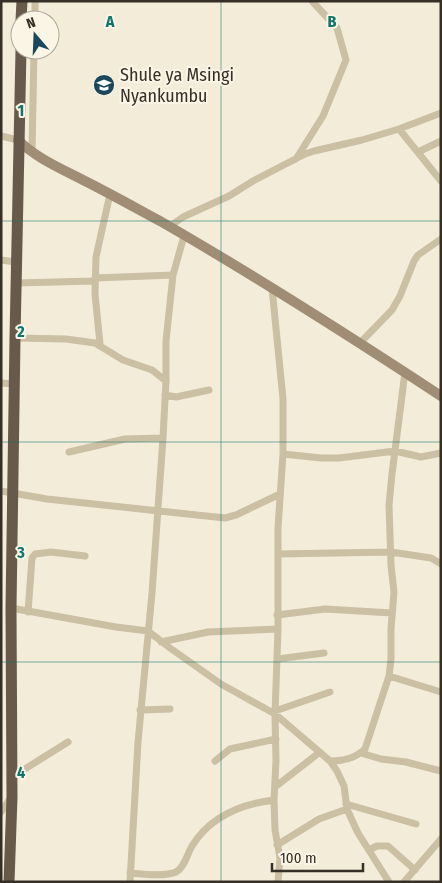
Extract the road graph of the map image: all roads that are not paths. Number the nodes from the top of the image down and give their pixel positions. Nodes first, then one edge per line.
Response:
1 (312, 1) edge
2 (21, 60) edge
3 (34, 60) edge
4 (441, 113) edge
5 (399, 129) junction
6 (1, 136) edge
7 (18, 140) junction
8 (441, 141) edge
9 (32, 152) junction
10 (418, 152) junction
11 (296, 159) junction
12 (441, 181) edge
13 (110, 194) junction
14 (169, 227) junction
15 (184, 236) junction
16 (441, 239) edge
17 (1, 260) edge
18 (16, 262) junction
19 (173, 275) junction
20 (95, 279) junction
21 (16, 283) junction
22 (272, 288) junction
23 (15, 338) junction
24 (360, 343) junction
25 (100, 344) junction
26 (405, 372) junction
27 (166, 381) junction
28 (1, 383) edge
29 (15, 384) junction
30 (209, 390) dead end
31 (165, 395) junction
32 (441, 396) edge
33 (163, 438) junction
34 (69, 452) dead end
35 (395, 452) junction
36 (441, 453) edge
37 (283, 454) junction
38 (1, 491) edge
39 (13, 494) junction
40 (280, 494) junction
41 (157, 511) junction
42 (391, 552) junction
43 (278, 554) junction
44 (85, 556) dead end
45 (441, 564) edge
46 (7, 578) edge
47 (11, 608) junction
48 (28, 612) junction
49 (392, 613) junction
50 (277, 615) junction
51 (278, 629) junction
52 (148, 631) junction
53 (161, 642) junction
54 (324, 653) dead end
55 (277, 659) junction
56 (389, 676) junction
57 (6, 683) edge
58 (330, 692) dead end
59 (441, 692) edge
60 (140, 710) junction
61 (170, 710) dead end
62 (275, 713) junction
63 (276, 739) junction
64 (68, 742) dead end
65 (320, 752) junction
66 (361, 753) junction
67 (215, 761) dead end
68 (330, 761) junction
69 (441, 771) edge
70 (12, 777) junction
71 (275, 788) junction
72 (12, 797) junction
73 (274, 800) junction
74 (347, 806) junction
75 (1, 812) edge
76 (416, 824) dead end
77 (441, 839) edge
78 (278, 845) junction
79 (369, 850) junction
80 (415, 870) junction
81 (130, 873) junction
82 (1, 878) edge
83 (8, 882) edge
84 (130, 882) edge
85 (278, 882) edge
86 (389, 882) edge
87 (404, 882) edge

1 - 11 street
2 - 7 highway
3 - 9 street
4 - 5 street
5 - 10 street
5 - 11 street
6 - 7 street
7 - 9 main road
7 - 18 highway
8 - 10 street
9 - 13 main road
10 - 12 street
11 - 14 street
13 - 14 main road
13 - 20 street
14 - 15 main road
15 - 19 street
15 - 22 main road
16 - 24 street
17 - 18 street
18 - 21 highway
19 - 20 street
19 - 27 street
20 - 21 street
20 - 25 street
21 - 23 highway
22 - 24 main road
22 - 37 street
23 - 25 street
23 - 29 highway
24 - 26 main road
25 - 27 street
26 - 32 main road
26 - 35 street
27 - 31 street
28 - 29 street
29 - 39 highway
30 - 31 street
31 - 33 street
33 - 34 street
33 - 41 street
35 - 36 street
35 - 37 street
35 - 42 street
37 - 40 street
38 - 39 street
39 - 41 street
39 - 46 highway
40 - 41 street
40 - 43 street
41 - 52 street
42 - 43 street
42 - 45 street
42 - 49 street
43 - 50 street
44 - 48 street
46 - 47 highway
47 - 48 street
47 - 57 highway
48 - 52 street
49 - 50 street
49 - 56 street
50 - 51 street
51 - 53 street
51 - 55 street
52 - 53 street
52 - 60 street
53 - 62 street
54 - 55 street
55 - 62 street
56 - 59 street
56 - 66 street
57 - 70 highway
58 - 62 street
60 - 61 street
60 - 81 street
62 - 63 street
62 - 65 street
63 - 67 street
63 - 71 street
64 - 70 street
65 - 68 street
65 - 71 street
66 - 68 street
66 - 69 street
68 - 74 street
70 - 72 highway
71 - 73 street
72 - 75 street
72 - 83 highway
73 - 78 street
73 - 81 street
74 - 76 street
74 - 78 street
74 - 79 street
77 - 80 street
78 - 85 street
79 - 80 street
79 - 86 street
80 - 87 street
81 - 84 street
82 - 83 street

